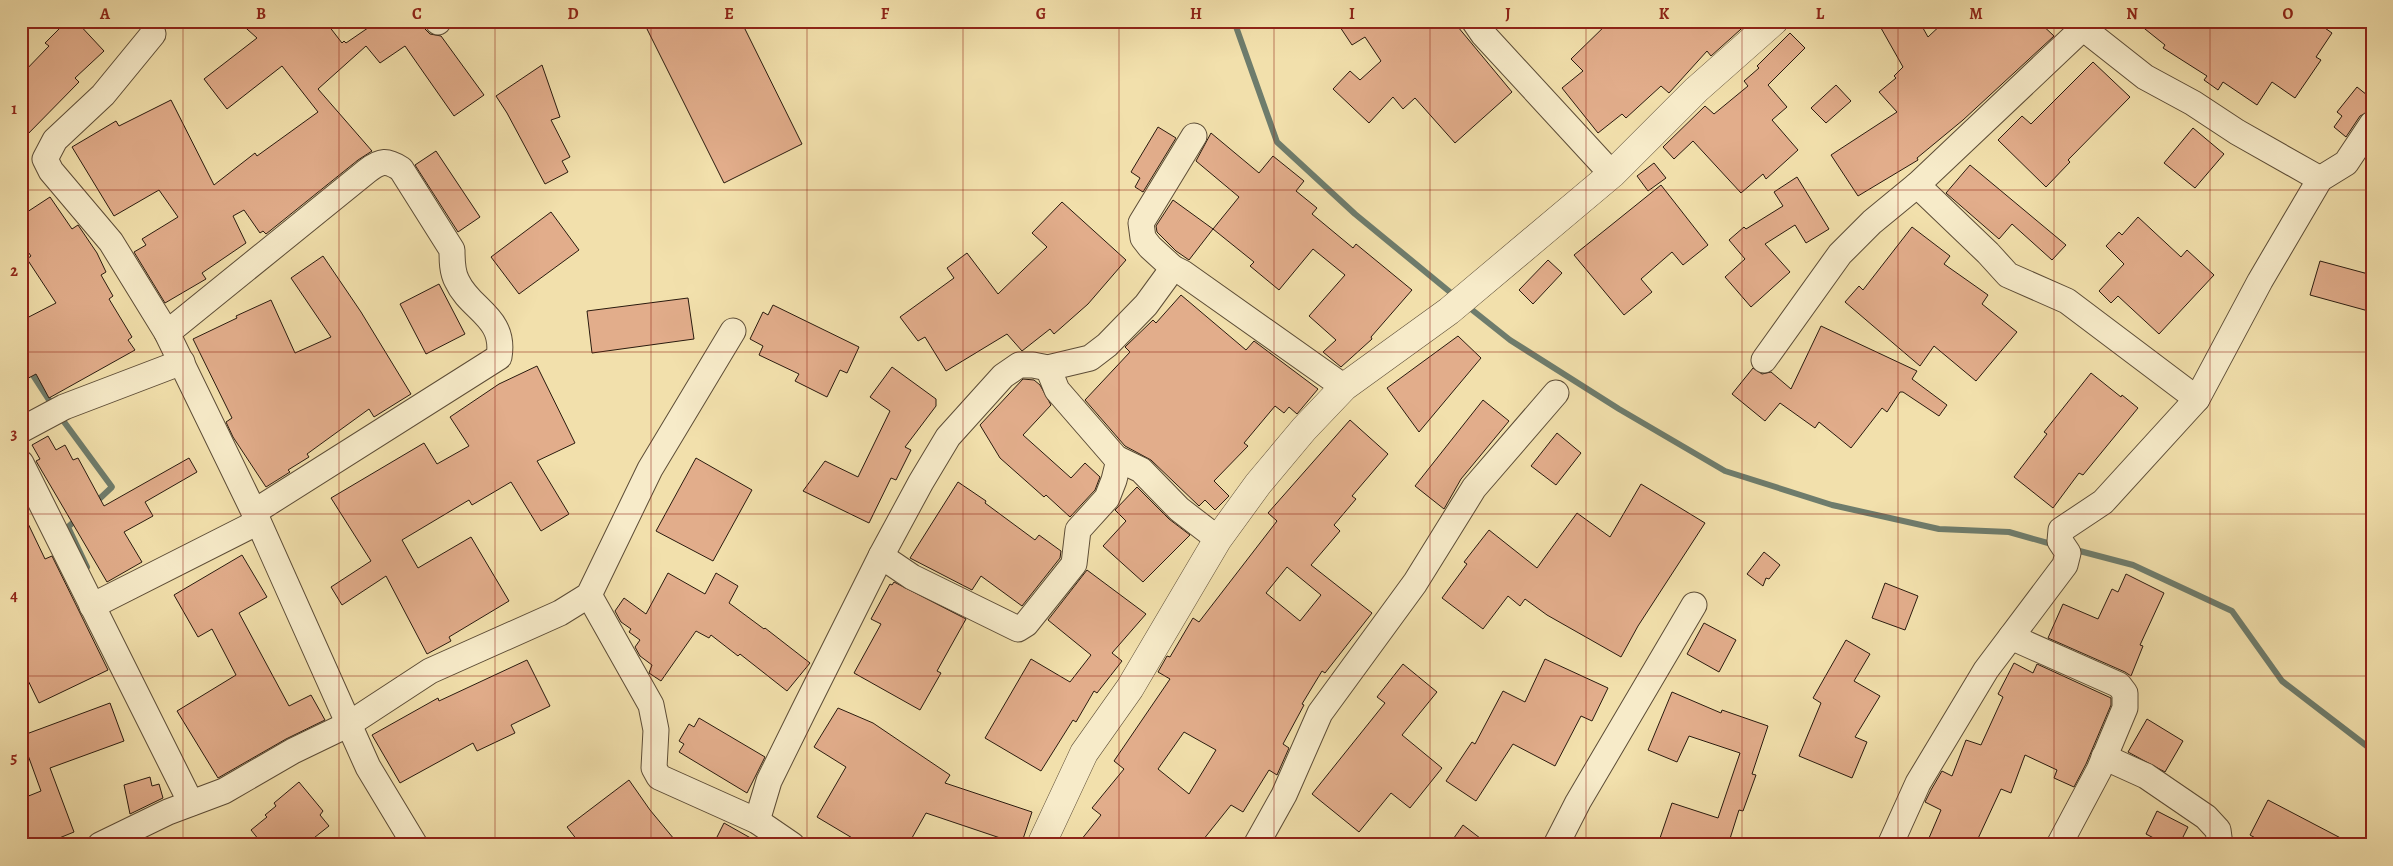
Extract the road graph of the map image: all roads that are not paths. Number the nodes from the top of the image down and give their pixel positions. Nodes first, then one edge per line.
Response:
1 (1474, 21) edge
2 (1774, 21) edge
3 (2079, 25) edge
4 (153, 34) dead end
5 (2372, 124) edge
6 (1194, 136) dead end
7 (1612, 174) junction
8 (2320, 179) junction
9 (1916, 185) junction
10 (1173, 268) junction
11 (733, 331) dead end
12 (166, 333) junction
13 (1764, 360) dead end
14 (182, 362) junction
15 (1048, 368) junction
16 (1344, 387) junction
17 (1556, 393) dead end
18 (2197, 399) junction
19 (21, 430) edge
20 (1116, 458) junction
21 (21, 463) edge
22 (256, 517) junction
23 (1218, 540) junction
24 (881, 556) junction
25 (589, 595) junction
26 (1694, 605) dead end
27 (92, 606) junction
28 (2011, 637) junction
29 (349, 724) junction
30 (2104, 757) junction
31 (191, 803) junction
32 (757, 821) junction
33 (100, 845) edge
34 (415, 845) edge
35 (792, 845) edge
36 (1040, 845) edge
37 (1256, 845) edge
38 (1556, 845) edge
39 (1890, 845) edge
40 (2059, 845) edge
41 (2220, 845) edge

1 - 7 street
2 - 7 street
3 - 8 street
3 - 9 street
4 - 12 street
5 - 8 street
6 - 10 street
7 - 16 street
8 - 18 street
9 - 13 street
9 - 18 street
10 - 15 street
10 - 16 street
11 - 25 street
12 - 14 street
12 - 22 street
14 - 19 street
14 - 22 street
15 - 20 street
15 - 24 street
16 - 23 street
17 - 37 street
18 - 28 street
20 - 23 street
20 - 24 street
21 - 27 street
22 - 27 street
22 - 29 street
23 - 36 street
24 - 32 street
25 - 29 street
25 - 32 street
26 - 38 street
27 - 31 street
28 - 30 street
28 - 39 street
29 - 31 street
29 - 34 street
30 - 40 street
30 - 41 street
31 - 33 street
32 - 35 street

